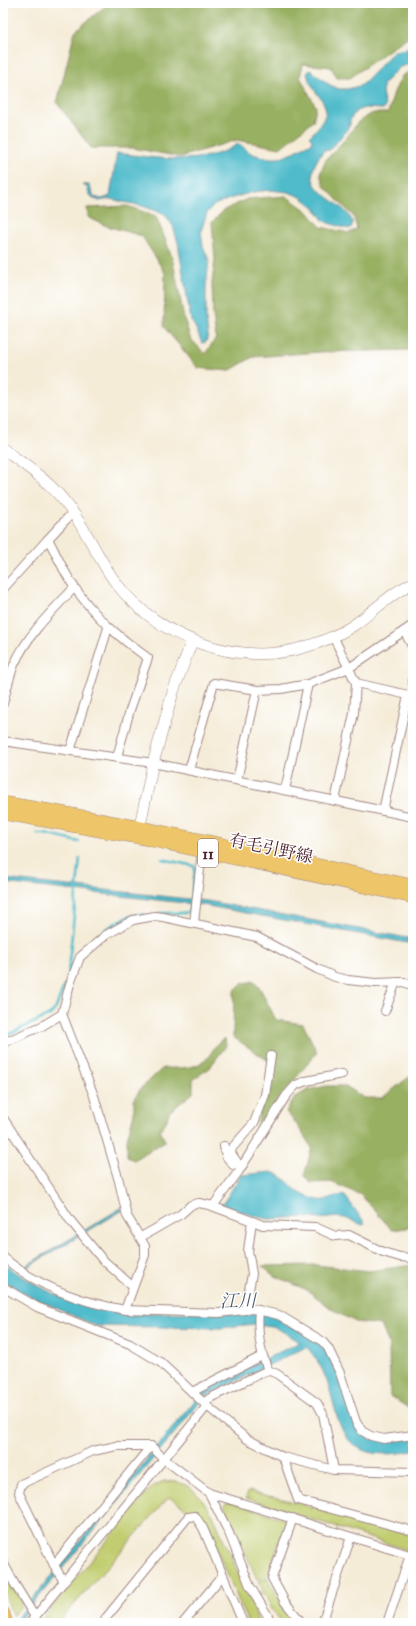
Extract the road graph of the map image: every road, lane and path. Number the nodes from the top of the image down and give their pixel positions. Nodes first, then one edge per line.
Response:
1 (3, 448) edge
2 (73, 512) junction
3 (48, 539) junction
4 (413, 583) edge
5 (74, 588) junction
6 (3, 589) edge
7 (413, 625) edge
8 (108, 628) junction
9 (404, 631) junction
10 (333, 636) junction
11 (192, 641) junction
12 (413, 648) edge
13 (349, 668) junction
14 (413, 680) edge
15 (356, 683) junction
16 (308, 684) junction
17 (413, 684) edge
18 (257, 690) junction
19 (3, 704) edge
20 (3, 741) edge
21 (70, 751) junction
22 (117, 757) junction
23 (153, 762) junction
24 (189, 770) junction
25 (237, 780) junction
26 (285, 790) junction
27 (335, 800) junction
28 (3, 804) edge
29 (383, 811) junction
30 (3, 813) edge
31 (413, 817) edge
32 (139, 832) junction
33 (202, 852) junction
34 (413, 886) edge
35 (413, 897) edge
36 (194, 923) junction
37 (396, 982) junction
38 (413, 986) edge
39 (385, 1011) dead end
40 (62, 1014) junction
41 (3, 1043) edge
42 (271, 1056) dead end
43 (342, 1074) dead end
44 (3, 1118) edge
45 (224, 1146) dead end
46 (240, 1170) junction
47 (213, 1206) junction
48 (252, 1221) junction
49 (141, 1238) junction
50 (3, 1257) edge
51 (413, 1258) edge
52 (3, 1287) edge
53 (133, 1287) junction
54 (124, 1310) junction
55 (245, 1310) junction
56 (259, 1310) junction
57 (262, 1356) junction
58 (268, 1370) junction
59 (194, 1394) junction
60 (205, 1404) junction
61 (413, 1435) edge
62 (151, 1446) junction
63 (284, 1457) junction
64 (164, 1459) junction
65 (334, 1470) junction
66 (413, 1472) edge
67 (209, 1493) junction
68 (293, 1518) junction
69 (413, 1531) edge
70 (351, 1536) junction
71 (411, 1556) edge
72 (3, 1562) edge
73 (54, 1565) junction
74 (223, 1575) junction
75 (64, 1582) junction
76 (34, 1621) edge
77 (104, 1623) edge
78 (183, 1623) edge
79 (243, 1623) edge
80 (272, 1623) edge
81 (302, 1623) edge
82 (322, 1623) edge
83 (386, 1623) edge

1 - 2 street
2 - 3 street
2 - 11 street
3 - 5 street
3 - 6 street
4 - 10 street
5 - 8 street
5 - 19 street
7 - 9 street
8 - 21 street
8 - 22 street
9 - 12 street
9 - 13 street
10 - 11 street
10 - 13 street
11 - 23 street
13 - 15 street
13 - 16 street
14 - 17 street
15 - 27 street
15 - 29 street
16 - 18 street
16 - 26 street
18 - 24 street
18 - 25 street
20 - 21 street
21 - 22 street
22 - 23 street
23 - 24 street
23 - 32 street
24 - 25 street
25 - 26 street
26 - 27 street
27 - 29 street
28 - 32 main road, 有毛引野線 / 11
29 - 31 street
30 - 32 main road, 有毛引野線 / 11
32 - 33 main road, 有毛引野線 / 11
32 - 34 main road, 有毛引野線 / 11
33 - 35 main road, 有毛引野線 / 11
33 - 36 street
36 - 37 street
36 - 40 street
37 - 38 street
37 - 39 street
40 - 41 street
40 - 49 street
42 - 46 street
43 - 46 street
44 - 53 street
45 - 46 street
46 - 47 street
47 - 48 street
47 - 49 street
48 - 51 street
48 - 55 street
49 - 53 street
50 - 54 street
52 - 59 street
53 - 54 street
54 - 55 street
55 - 56 street
56 - 57 street
56 - 61 street
57 - 58 street
57 - 59 street
58 - 60 street
58 - 65 street
59 - 60 street
60 - 63 street
60 - 64 street
62 - 64 street
62 - 73 street
62 - 73 street
63 - 65 street
63 - 69 street
64 - 67 street
64 - 75 street
65 - 66 street
67 - 68 street
67 - 80 street
68 - 70 street
68 - 81 street
70 - 71 street
70 - 82 street
71 - 83 street
72 - 76 street
73 - 75 street
74 - 77 street
74 - 78 street
74 - 79 street
75 - 76 street

